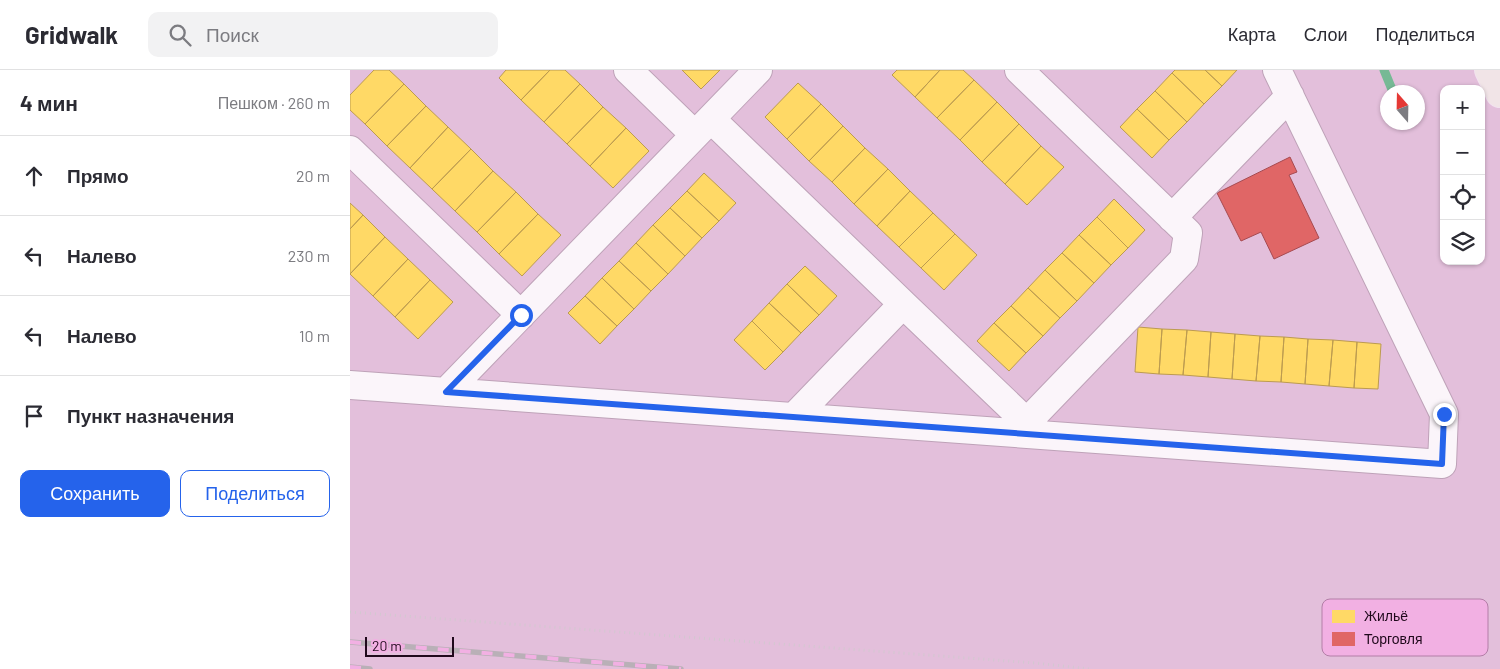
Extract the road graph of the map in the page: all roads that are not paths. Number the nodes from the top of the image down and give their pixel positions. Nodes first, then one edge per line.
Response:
1 (628, 70) edge
2 (758, 70) edge
3 (1019, 70) edge
4 (1277, 70) edge
5 (1488, 70) edge
6 (1500, 93) edge
7 (1290, 96) junction
8 (703, 127) junction
9 (350, 150) edge
10 (1172, 218) junction
11 (903, 304) junction
12 (521, 315) junction
13 (350, 385) edge
14 (446, 392) junction
15 (794, 417) junction
16 (1032, 428) junction

1 - 8 lane
2 - 8 lane
3 - 10 lane
4 - 7 lane
5 - 6 main road
7 - 10 lane
7 - 16 lane
8 - 11 lane
8 - 12 lane
9 - 12 lane
10 - 16 lane
11 - 15 lane
11 - 16 lane
12 - 14 lane
13 - 14 lane
14 - 15 lane
15 - 16 lane

